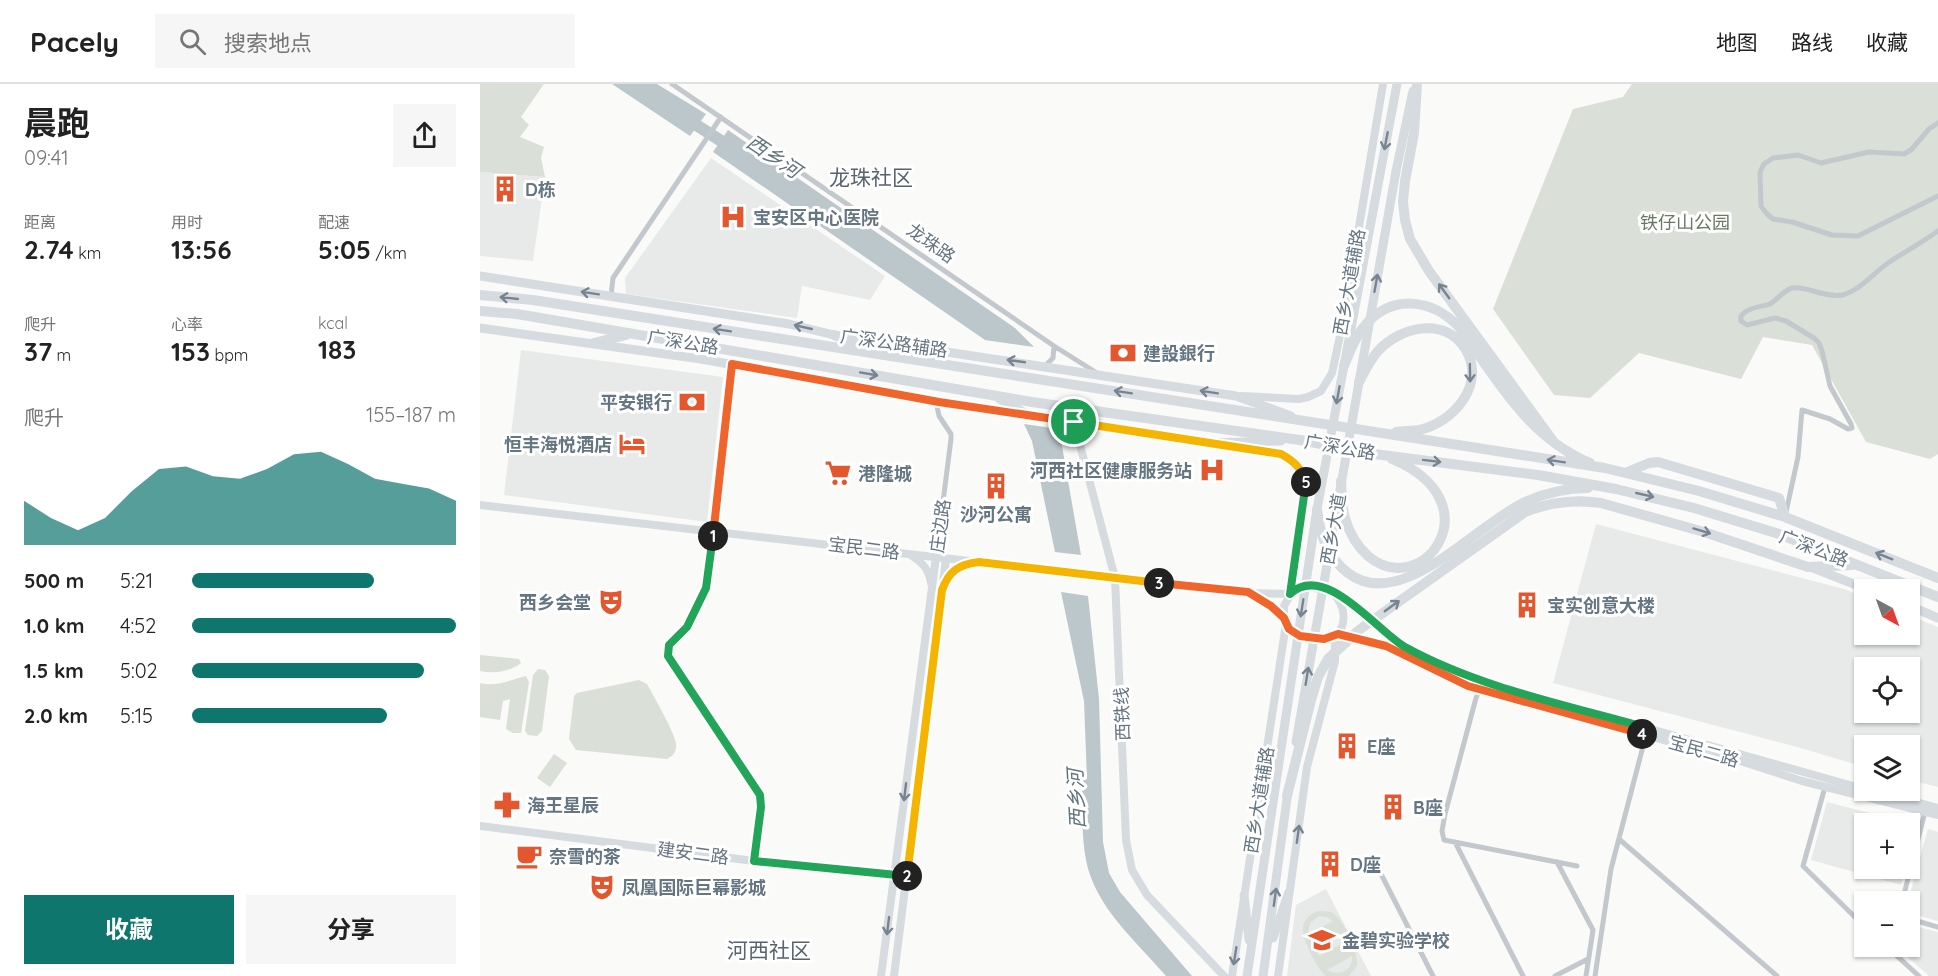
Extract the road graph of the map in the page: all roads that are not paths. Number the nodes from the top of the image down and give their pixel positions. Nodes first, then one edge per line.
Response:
1 (672, 84) edge
2 (1383, 84) edge
3 (1397, 84) edge
4 (1416, 84) edge
5 (719, 119) junction
6 (1938, 123) edge
7 (1938, 196) edge
8 (1938, 231) edge
9 (480, 276) edge
10 (480, 295) edge
11 (611, 296) junction
12 (480, 310) edge
13 (480, 327) edge
14 (631, 334) junction
15 (834, 335) junction
16 (594, 344) junction
17 (1054, 346) junction
18 (919, 347) junction
19 (878, 354) junction
20 (732, 364) junction
21 (1045, 366) junction
22 (1344, 366) junction
23 (1099, 374) junction
24 (1359, 382) junction
25 (994, 395) junction
26 (1236, 396) junction
27 (936, 401) junction
28 (1027, 415) junction
29 (1305, 420) junction
30 (1074, 422) junction
31 (1378, 433) junction
32 (1300, 440) junction
33 (1553, 441) junction
34 (1208, 443) junction
35 (1374, 454) junction
36 (1605, 468) junction
37 (1625, 473) junction
38 (1341, 481) junction
39 (1616, 489) junction
40 (480, 505) edge
41 (1317, 509) junction
42 (1785, 517) junction
43 (714, 531) junction
44 (903, 553) junction
45 (936, 557) junction
46 (946, 559) junction
47 (979, 562) junction
48 (1858, 564) junction
49 (1808, 567) junction
50 (1115, 578) junction
51 (1938, 578) edge
52 (1854, 584) edge
53 (932, 588) junction
54 (942, 590) junction
55 (1331, 591) junction
56 (1248, 592) junction
57 (1290, 594) junction
58 (1938, 597) edge
59 (1920, 610) edge
60 (1938, 618) edge
61 (1285, 621) junction
62 (1337, 635) junction
63 (1360, 639) junction
64 (1335, 661) junction
65 (1481, 686) junction
66 (1647, 731) junction
67 (1854, 786) edge
68 (1825, 787) junction
69 (1287, 796) junction
70 (1912, 801) edge
71 (1938, 808) edge
72 (1925, 812) junction
73 (1938, 815) edge
74 (480, 826) edge
75 (1619, 839) junction
76 (1455, 842) junction
77 (754, 861) junction
78 (1557, 862) junction
79 (1577, 866) dead end
80 (1381, 874) dead end
81 (894, 875) junction
82 (907, 877) junction
83 (1905, 891) edge
84 (1290, 892) junction
85 (1244, 895) junction
86 (1854, 916) edge
87 (1920, 922) edge
88 (1938, 927) edge
89 (1250, 956) junction
90 (1899, 957) edge
91 (1588, 959) junction
92 (1265, 960) junction
93 (881, 976) edge
94 (894, 976) edge
95 (1224, 976) edge
96 (1232, 976) edge
97 (1247, 976) edge
98 (1263, 976) edge
99 (1278, 976) edge
100 (1433, 976) edge
101 (1523, 976) edge
102 (1555, 976) edge
103 (1586, 976) edge
104 (1594, 976) edge
105 (1777, 976) edge
106 (1919, 976) edge

1 - 5 street, 龙珠路
2 - 26 street, 西乡大道辅路
3 -> 22 main road, 西乡大道
24 -> 4 main road, 西乡大道
33 -> 4 highway
5 - 11 street
5 - 17 street, 龙珠路
6 - 7 street
8 - 42 street
11 -> 9 main road, 广深公路辅路
19 -> 10 highway, 广深公路
15 -> 11 main road, 广深公路辅路
12 - 14 highway, 广深公路
13 - 16 main road
14 - 16 highway
14 -> 25 highway, 广深公路
15 - 18 main road, 广深公路辅路
15 - 19 highway
16 - 20 main road
17 - 21 street
17 - 23 street, 龙珠路
18 - 19 highway
21 -> 18 main road, 广深公路辅路
29 -> 19 highway, 广深公路
20 - 27 main road
20 - 43 street
21 - 23 main road, 广深公路辅路
22 - 33 highway
22 -> 41 main road, 西乡大道
26 -> 23 main road, 广深公路辅路
24 -> 31 highway
24 - 38 main road, 西乡大道
25 - 28 highway
25 - 32 highway, 广深公路
26 - 29 main road, 广深公路辅路
27 - 28 main road
27 - 45 street, 庄边路
28 - 30 main road
29 - 31 highway, 广深公路
30 - 34 main road
30 - 50 street, 西铁线
36 -> 31 highway, 广深公路
32 - 34 main road
32 - 35 highway, 广深公路
33 - 36 highway
34 - 57 street, 西乡大道辅路
35 - 38 highway
35 -> 39 highway, 广深公路
36 - 37 highway, 广深公路
37 - 42 highway, 广深公路
37 - 42 highway
69 -> 38 main road, 西乡大道
39 - 41 highway
39 -> 48 highway, 广深公路
40 - 43 street, 宝民二路
41 -> 89 main road, 西乡大道
51 -> 42 highway, 广深公路
43 - 44 street, 宝民二路
43 - 77 street
44 - 45 street, 宝民二路
44 - 53 street
45 - 46 street, 宝民二路
45 - 53 street, 庄边路
46 - 47 street, 宝民二路
46 - 54 street, 庄边路
47 - 50 street, 宝民二路
47 - 54 street
48 - 49 highway
48 - 58 highway, 广深公路
49 - 52 main road
69 -> 49 highway
50 - 56 street, 宝民二路
50 - 95 street, 西铁线
53 -> 81 street, 庄边路
54 - 82 street, 庄边路
55 - 57 street, 宝民二路
55 - 62 street
55 - 65 street, 宝民二路
56 - 57 street, 宝民二路
56 - 61 street, 宝民二路
57 - 61 street, 西乡大道辅路
59 - 60 main road
61 - 62 street, 宝民二路
61 - 85 street, 西乡大道辅路
62 - 63 street, 宝民二路
62 - 64 street
63 - 64 street
63 - 65 street, 宝民二路
84 -> 64 street
65 - 66 street, 宝民二路
65 - 76 street
66 - 67 street, 宝民二路
66 - 68 street, 宝民二路
66 - 75 street
68 - 72 street, 宝民二路
68 - 86 street
92 -> 69 main road, 西乡大道
70 - 71 street
72 - 73 street, 宝民二路
72 - 83 street
74 - 77 street, 建安二路
75 - 104 street
75 - 105 street
76 - 78 street
76 - 101 street
77 - 81 street, 建安二路
78 - 79 street
78 - 91 street
80 - 100 street
81 - 82 street, 建安二路
81 -> 93 street, 庄边路
82 - 94 street, 庄边路
84 - 92 main road
84 - 99 street
85 - 89 main road
85 -> 96 street, 西乡大道辅路
87 - 88 street
89 - 97 main road, 西乡大道
90 - 106 street
91 - 102 street
91 - 103 street
92 - 98 main road, 西乡大道

